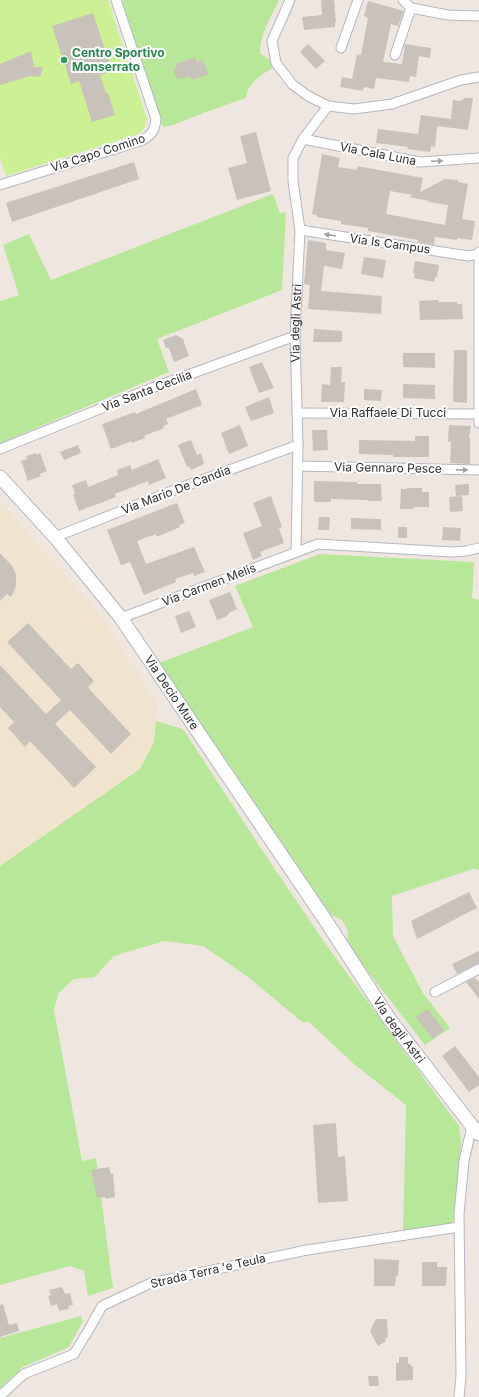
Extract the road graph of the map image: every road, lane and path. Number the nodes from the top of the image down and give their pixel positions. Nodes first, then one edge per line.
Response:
1 (116, 0) edge
2 (290, 0) edge
3 (358, 0) edge
4 (404, 0) edge
5 (411, 8) junction
6 (479, 16) edge
7 (342, 48) dead end
8 (395, 55) dead end
9 (479, 77) edge
10 (328, 106) junction
11 (302, 139) junction
12 (479, 158) edge
13 (0, 185) edge
14 (300, 230) junction
15 (479, 253) edge
16 (295, 336) junction
17 (479, 398) edge
18 (297, 413) junction
19 (478, 414) edge
20 (479, 423) edge
21 (298, 445) junction
22 (0, 449) edge
23 (297, 466) junction
24 (479, 470) edge
25 (0, 477) edge
26 (55, 537) junction
27 (479, 548) edge
28 (296, 552) junction
29 (121, 618) junction
30 (326, 921) joint
31 (479, 969) edge
32 (435, 992) dead end
33 (475, 1130) edge
34 (459, 1227) junction
35 (0, 1396) edge
36 (459, 1397) edge

1 - 13 street, Via Capo Comino
2 - 10 street
3 - 7 street
4 - 5 street
5 - 6 street
5 - 8 street
9 - 10 street
10 - 11 street, Via degli Astri
11 -> 12 street, Via Cala Luna
11 - 14 street, Via degli Astri
15 -> 14 street, Via Is Campus
14 - 16 street, Via degli Astri
15 - 17 street
16 - 18 street, Via degli Astri
16 - 22 street, Via Santa Cecilia
17 - 19 street
18 - 19 street, Via Raffaele Di Tucci
18 - 21 street, Via degli Astri
19 - 20 street
21 - 23 street, Via degli Astri
21 - 26 street, Via Mario De Candia
23 -> 24 street, Via Gennaro Pesce
23 - 28 street, Via degli Astri
25 - 26 street, Via Decio Mure
26 - 29 street, Via Decio Mure
27 - 28 street, Via Carmen Melis
28 - 29 street, Via Carmen Melis
29 - 30 street, Via Decio Mure
30 - 33 street, Via degli Astri
31 - 32 street
33 - 34 street
34 - 35 street, Strada Terra 'e Teula
34 - 36 street

